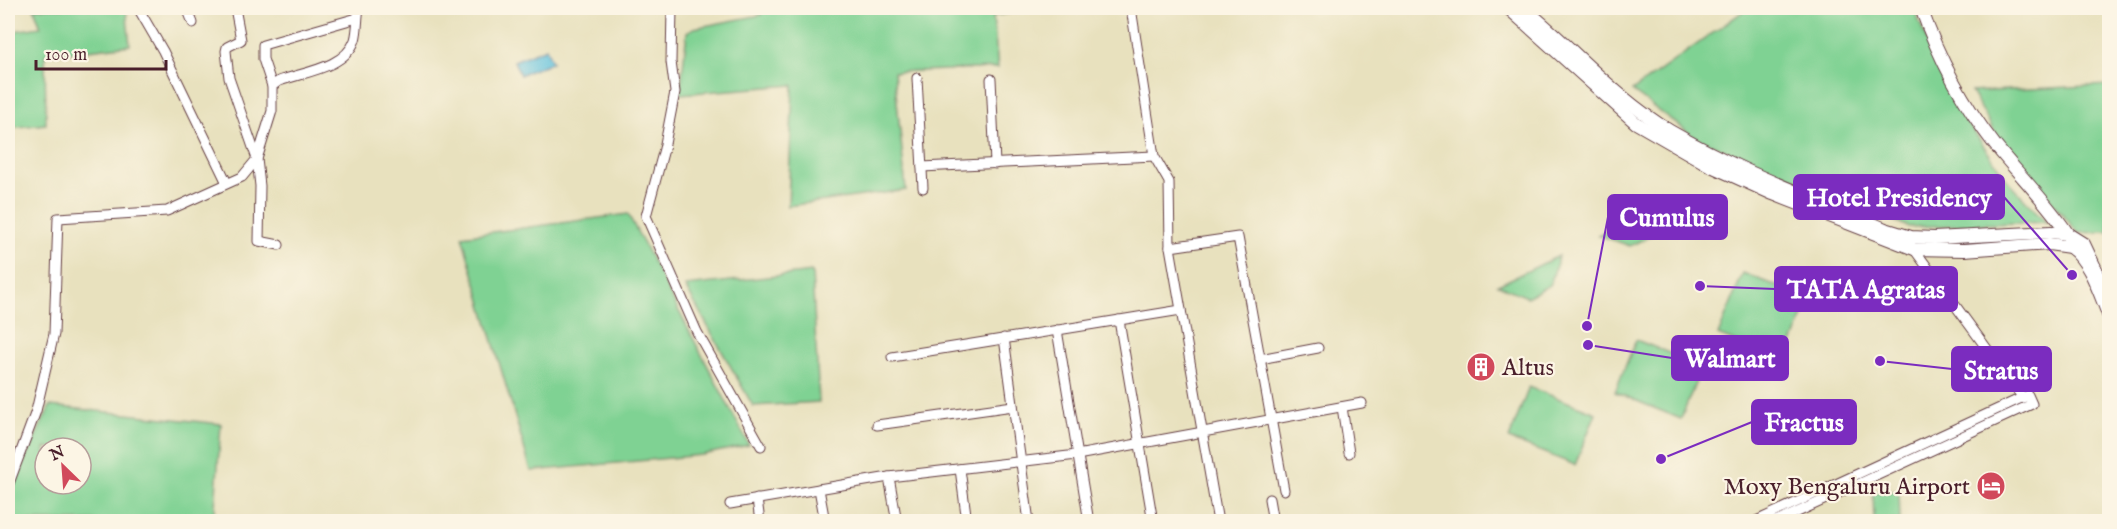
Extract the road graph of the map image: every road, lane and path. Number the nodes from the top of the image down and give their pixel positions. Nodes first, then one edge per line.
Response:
1 (138, 8) edge
2 (187, 8) edge
3 (235, 8) edge
4 (359, 8) edge
5 (672, 8) edge
6 (1131, 8) edge
7 (1508, 8) edge
8 (1524, 8) edge
9 (1921, 8) edge
10 (357, 18) junction
11 (193, 23) dead end
12 (917, 78) dead end
13 (991, 79) dead end
14 (272, 86) junction
15 (1154, 156) junction
16 (257, 159) junction
17 (995, 164) junction
18 (922, 167) junction
19 (227, 183) junction
20 (923, 188) dead end
21 (1869, 228) junction
22 (2068, 234) junction
23 (279, 245) dead end
24 (1170, 247) junction
25 (2070, 247) junction
26 (1914, 249) junction
27 (2109, 299) edge
28 (1181, 310) junction
29 (2109, 318) edge
30 (1119, 320) junction
31 (1057, 330) junction
32 (1004, 338) junction
33 (1318, 348) dead end
34 (892, 357) dead end
35 (1260, 359) junction
36 (2028, 399) junction
37 (1362, 403) dead end
38 (1012, 406) junction
39 (1342, 407) junction
40 (1271, 420) junction
41 (877, 425) dead end
42 (1202, 433) junction
43 (1139, 444) junction
44 (761, 446) dead end
45 (1349, 453) dead end
46 (1077, 455) junction
47 (1020, 462) junction
48 (960, 469) junction
49 (889, 477) junction
50 (8, 486) edge
51 (819, 489) junction
52 (1284, 490) dead end
53 (757, 499) junction
54 (1269, 499) dead end
55 (730, 504) dead end
56 (760, 522) edge
57 (825, 522) edge
58 (897, 522) edge
59 (968, 522) edge
60 (1029, 522) edge
61 (1089, 522) edge
62 (1154, 522) edge
63 (1218, 522) edge
64 (1273, 522) edge
65 (1754, 522) edge
66 (1776, 522) edge

1 - 19 street
2 - 11 street
3 - 16 street
4 - 10 street
5 - 44 street
6 - 15 street
7 - 21 street
8 - 21 street
9 - 22 street
10 - 14 street
10 - 14 street
12 - 18 street
13 - 17 street
14 - 16 street
15 - 17 street
15 - 24 street
16 - 19 street
16 - 23 street
17 - 18 street
18 - 20 street
19 - 50 street
21 - 22 street
21 - 26 street
22 - 25 street
22 - 27 street
24 - 28 street
24 - 35 street
25 - 26 street
25 - 29 street
26 - 36 street
28 - 30 street
28 - 42 street
30 - 31 street
30 - 43 street
31 - 32 street
31 - 46 street
32 - 34 street
32 - 38 street
33 - 35 street
35 - 40 street
36 - 65 street
36 - 66 street
37 - 39 street
38 - 41 street
38 - 47 street
39 - 40 street
39 - 45 street
40 - 42 street
40 - 52 street
42 - 43 street
42 - 63 street
43 - 46 street
43 - 62 street
46 - 47 street
46 - 61 street
47 - 48 street
47 - 60 street
48 - 49 street
48 - 59 street
49 - 51 street
49 - 58 street
51 - 53 street
51 - 57 street
53 - 55 street
53 - 56 street
54 - 64 street

